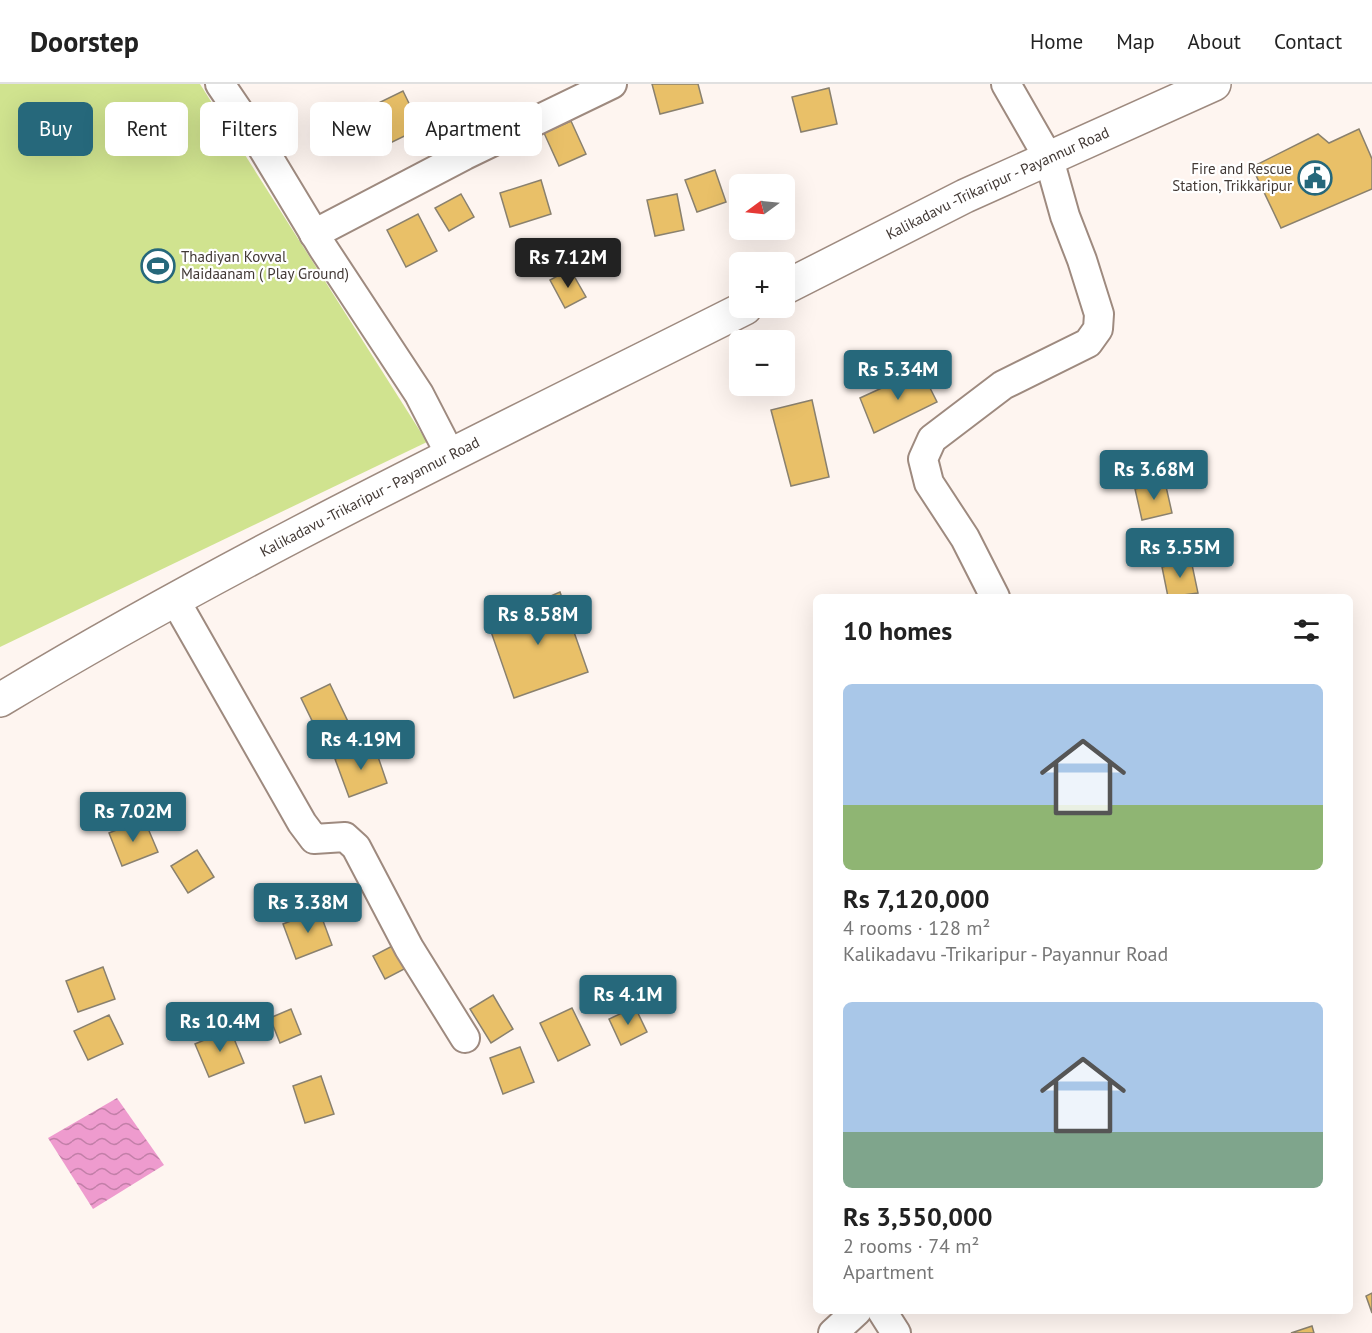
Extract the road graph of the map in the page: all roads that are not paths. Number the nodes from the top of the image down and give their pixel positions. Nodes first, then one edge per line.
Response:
1 (220, 84) edge
2 (612, 84) edge
3 (1006, 84) edge
4 (1214, 84) edge
5 (1049, 159) junction
6 (314, 234) junction
7 (795, 282) edge
8 (729, 316) edge
9 (451, 456) junction
10 (993, 594) edge
11 (175, 600) junction
12 (0, 700) edge
13 (465, 1038) dead end
14 (854, 1314) edge
15 (884, 1314) edge
16 (833, 1333) edge
17 (896, 1333) edge

1 - 6 street
2 - 6 street
3 - 5 street
4 - 5 main road, Kalikadavu -Trikaripur - Payannur Road
5 - 7 main road, Kalikadavu -Trikaripur - Payannur Road
5 - 10 street
6 - 9 street
8 - 9 main road, Kalikadavu -Trikaripur - Payannur Road
9 - 11 main road, Kalikadavu -Trikaripur - Payannur Road
11 - 12 main road, Kalikadavu -Trikaripur - Payannur Road
11 - 13 street
14 - 16 street
15 - 17 street

